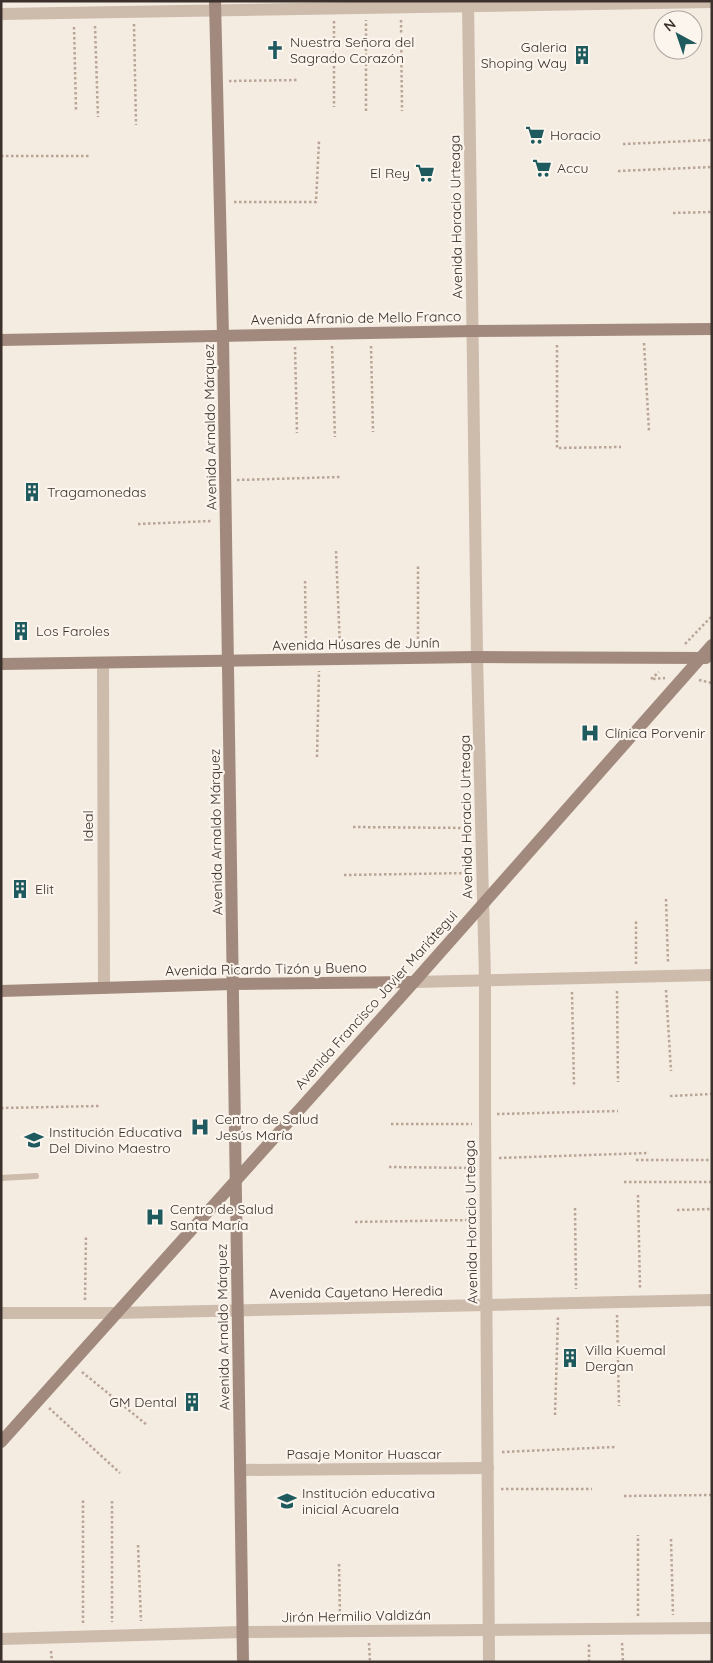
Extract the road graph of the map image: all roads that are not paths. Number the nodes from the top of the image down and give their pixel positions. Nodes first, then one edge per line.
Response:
1 (712, 2) edge
2 (468, 4) edge
3 (215, 6) edge
4 (1, 14) edge
5 (712, 329) edge
6 (473, 331) junction
7 (223, 336) junction
8 (1, 340) edge
9 (712, 645) edge
10 (477, 657) junction
11 (706, 658) edge
12 (228, 662) junction
13 (1, 664) edge
14 (103, 664) junction
15 (483, 903) junction
16 (712, 975) edge
17 (486, 979) junction
18 (414, 982) junction
19 (233, 984) junction
20 (104, 988) junction
21 (1, 991) edge
22 (36, 1176) dead end
23 (1, 1178) edge
24 (236, 1180) junction
25 (712, 1300) edge
26 (487, 1305) junction
27 (238, 1309) junction
28 (1, 1313) edge
29 (116, 1313) junction
30 (1, 1442) edge
31 (488, 1468) junction
32 (240, 1470) junction
33 (712, 1628) edge
34 (489, 1629) junction
35 (242, 1632) junction
36 (1, 1639) edge
37 (243, 1662) edge
38 (489, 1662) edge

1 - 2 street
2 - 3 street
2 - 6 street, Avenida Horacio Urteaga
3 - 4 street
3 - 7 street, Avenida Arnaldo Márquez
5 - 6 street, Avenida Afranio de Mello Franco
6 - 7 street, Avenida Afranio de Mello Franco
6 - 10 street, Avenida Horacio Urteaga
7 - 8 street, Avenida Afranio de Mello Franco
7 - 12 street, Avenida Arnaldo Márquez
9 - 11 street, Avenida Francisco Javier Mariátegui
10 - 11 street, Avenida Húsares de Junín
10 - 12 street, Avenida Húsares de Junín
10 - 15 street, Avenida Horacio Urteaga
11 - 15 street, Avenida Francisco Javier Mariátegui
12 - 14 street, Avenida Húsares de Junín
12 - 19 street, Avenida Arnaldo Márquez
13 - 14 street, Avenida Húsares de Junín
14 - 20 street, Ideal
15 - 17 street, Avenida Horacio Urteaga
15 - 18 street, Avenida Francisco Javier Mariátegui
16 - 17 street, Avenida Ricardo Tizón y Bueno
17 - 18 street, Avenida Ricardo Tizón y Bueno
17 - 26 street, Avenida Horacio Urteaga
18 - 19 street, Avenida Ricardo Tizón y Bueno
18 - 24 street, Avenida Francisco Javier Mariátegui
19 - 20 street, Avenida Ricardo Tizón y Bueno
19 - 24 street, Avenida Arnaldo Márquez
20 - 21 street, Avenida Ricardo Tizón y Bueno
22 - 23 lane
24 - 27 street, Avenida Arnaldo Márquez
24 - 29 street, Avenida Francisco Javier Mariátegui
25 - 26 street, Avenida Cayetano Heredia
26 - 27 street, Avenida Cayetano Heredia
26 - 31 street, Avenida Horacio Urteaga
27 - 29 street, Avenida Cayetano Heredia
27 - 32 street, Avenida Arnaldo Márquez
28 - 29 street, Avenida Cayetano Heredia
29 - 30 street, Avenida Francisco Javier Mariátegui
31 - 32 street, Pasaje Monitor Huascar
31 - 34 street, Avenida Horacio Urteaga
32 - 35 street, Avenida Arnaldo Márquez
33 - 34 street, Jirón Hermilio Valdizán
34 - 35 street, Jirón Hermilio Valdizán
34 - 38 street, Avenida Horacio Urteaga
35 - 36 street, Jirón Hermilio Valdizán
35 - 37 street, Avenida Arnaldo Márquez

